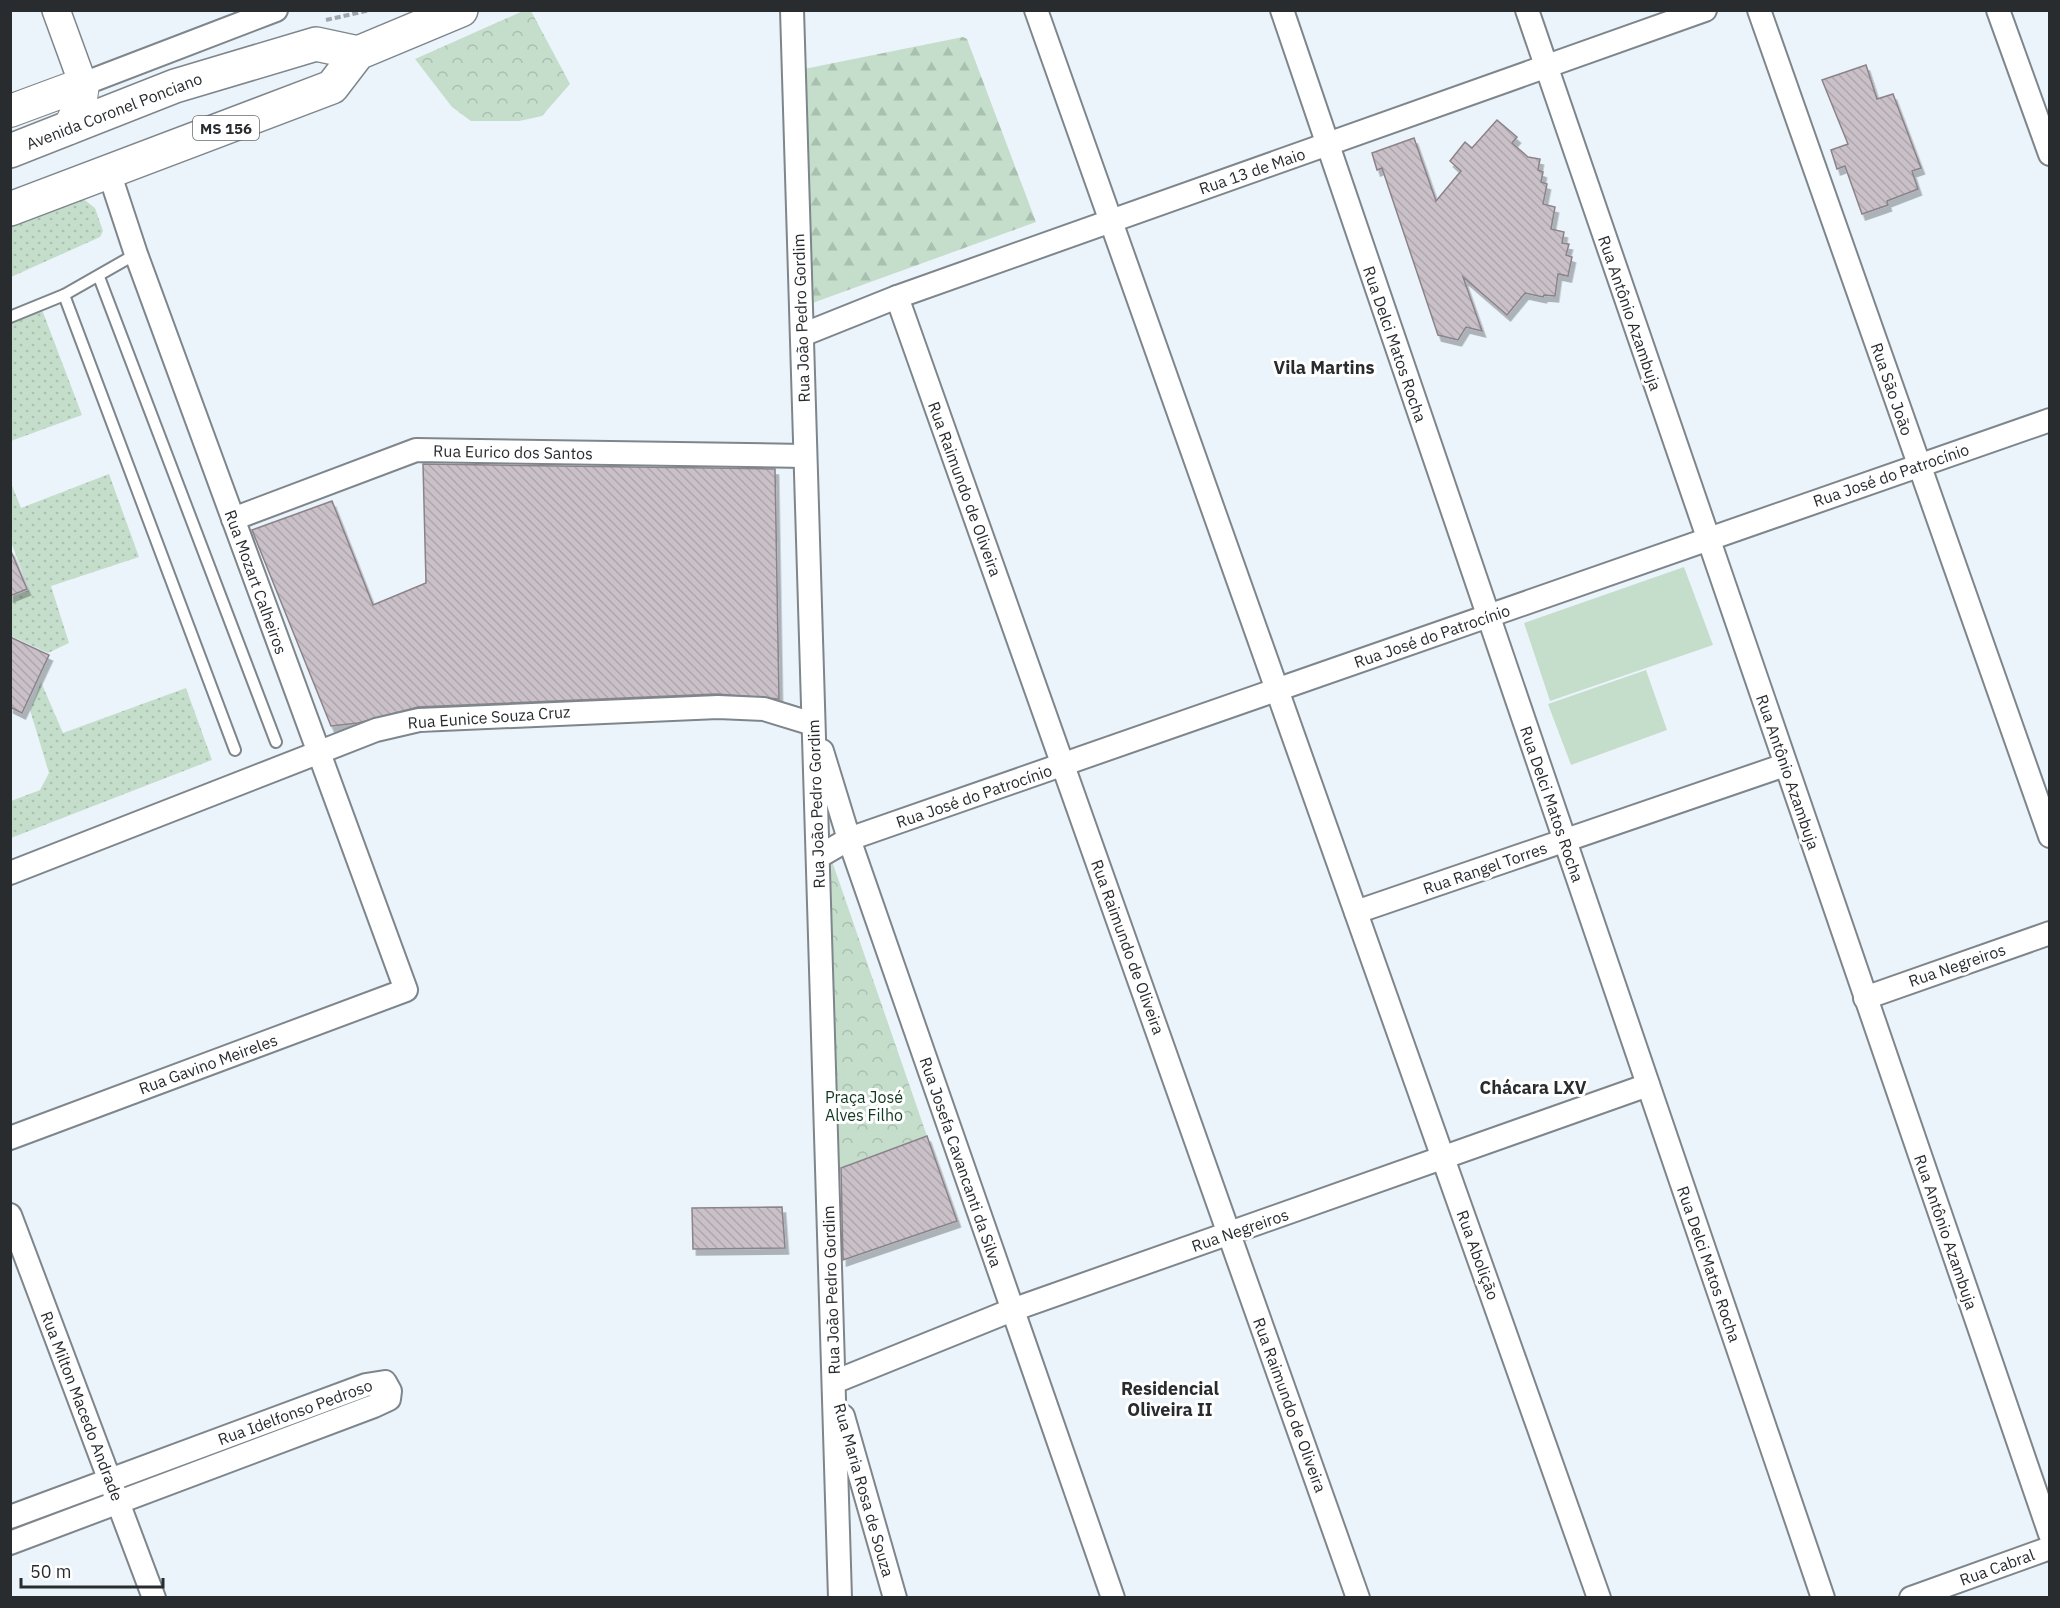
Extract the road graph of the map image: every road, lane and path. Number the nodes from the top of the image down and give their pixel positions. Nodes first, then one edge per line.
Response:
1 (56, 10) edge
2 (276, 10) edge
3 (370, 10) edge
4 (460, 10) edge
5 (792, 10) edge
6 (1036, 10) edge
7 (1282, 10) edge
8 (1527, 10) edge
9 (1705, 10) edge
10 (1759, 10) edge
11 (1998, 10) edge
12 (321, 21) dead end
13 (358, 53) junction
14 (242, 66) junction
15 (1546, 67) junction
16 (83, 87) junction
17 (116, 110) junction
18 (10, 111) edge
19 (254, 117) junction
20 (69, 128) junction
21 (1327, 144) junction
22 (10, 152) edge
23 (2049, 154) edge
24 (109, 172) junction
25 (10, 209) edge
26 (1110, 221) junction
27 (136, 254) junction
28 (99, 277) junction
29 (64, 295) junction
30 (897, 297) junction
31 (10, 318) edge
32 (802, 335) junction
33 (2049, 420) edge
34 (805, 456) junction
35 (1919, 466) junction
36 (233, 519) junction
37 (1708, 539) junction
38 (1488, 616) junction
39 (1277, 690) junction
40 (813, 724) junction
41 (276, 742) dead end
42 (235, 750) dead end
43 (320, 752) junction
44 (1063, 765) junction
45 (1785, 765) junction
46 (2049, 836) edge
47 (849, 839) junction
48 (1565, 840) junction
49 (818, 857) junction
50 (10, 873) edge
51 (1356, 912) junction
52 (2049, 933) edge
53 (406, 990) joint
54 (1865, 998) junction
55 (1648, 1085) junction
56 (10, 1138) edge
57 (1443, 1158) junction
58 (10, 1215) edge
59 (1229, 1233) junction
60 (1012, 1310) junction
61 (834, 1382) junction
62 (110, 1480) junction
63 (118, 1502) junction
64 (10, 1517) edge
65 (2049, 1534) edge
66 (10, 1543) edge
67 (2049, 1548) edge
68 (154, 1598) edge
69 (840, 1598) edge
70 (895, 1598) edge
71 (1113, 1598) edge
72 (1358, 1598) edge
73 (1599, 1598) edge
74 (1823, 1598) edge
75 (1911, 1598) edge

1 - 16 street
2 - 16 street
3 - 12 path
4 - 13 main road, MS 156
5 - 32 street, Rua João Pedro Gordim
6 - 26 street, Rua Abolição
7 - 21 street, Rua Delci Matos Rocha
8 - 15 street, Rua Antônio Azambuja
9 - 15 street, Rua 13 de Maio
10 - 35 street, Rua São João
11 - 23 street
13 - 14 main road, Avenida Coronel Ponciano
13 - 19 main road, MS 156
14 - 17 main road, Avenida Coronel Ponciano
14 - 19 main road
15 - 21 street, Rua 13 de Maio
15 - 37 street, Rua Antônio Azambuja
16 - 17 main road
16 - 18 main road
16 - 20 main road
17 - 20 main road, Avenida Coronel Ponciano
19 - 24 main road, MS 156
20 - 22 main road, Avenida Coronel Ponciano
21 - 26 street, Rua 13 de Maio
21 - 38 street, Rua Delci Matos Rocha
24 - 25 main road, MS 156
24 - 27 street, Rua Mozart Calheiros
26 - 30 street, Rua 13 de Maio
26 - 39 street, Rua Abolição
27 - 28 lane
27 - 36 street, Rua Mozart Calheiros
28 - 29 lane
28 - 41 lane
29 - 31 lane
29 - 42 lane
30 - 32 street, Rua 13 de Maio
30 - 44 street, Rua Raimundo de Oliveira
32 - 34 street, Rua João Pedro Gordim
33 - 35 street, Rua José do Patrocínio
34 - 36 street, Rua Eurico dos Santos
34 - 40 street, Rua João Pedro Gordim
35 - 37 street, Rua José do Patrocínio
35 - 46 street, Rua São João
36 - 43 street, Rua Mozart Calheiros
37 - 38 street, Rua José do Patrocínio
37 - 45 street, Rua Antônio Azambuja
38 - 39 street, Rua José do Patrocínio
38 - 48 street, Rua Delci Matos Rocha
39 - 44 street, Rua José do Patrocínio
39 - 51 street, Rua Abolição
40 - 43 street, Rua Eunice Souza Cruz
40 - 47 street, Rua Josefa Cavancanti da Silva
40 - 49 street, Rua João Pedro Gordim
43 - 50 street, Rua Eunice Souza Cruz
43 - 53 street, Rua Mozart Calheiros
44 - 47 street, Rua José do Patrocínio
44 - 59 street, Rua Raimundo de Oliveira
45 - 48 street, Rua Rangel Torres
45 - 54 street, Rua Antônio Azambuja
47 - 49 street, Rua José do Patrocínio
47 - 60 street, Rua Josefa Cavancanti da Silva
48 - 51 street, Rua Rangel Torres
48 - 55 street, Rua Delci Matos Rocha
49 - 61 street, Rua João Pedro Gordim
51 - 57 street, Rua Abolição
52 - 54 street, Rua Negreiros
53 - 56 street, Rua Gavino Meireles
54 - 65 street, Rua Antônio Azambuja
55 - 57 street, Rua Negreiros
55 - 74 street, Rua Delci Matos Rocha
57 - 59 street, Rua Negreiros
57 - 73 street, Rua Abolição
58 - 62 street, Rua Milton Macedo Andrade
59 - 60 street, Rua Negreiros
59 - 72 street, Rua Raimundo de Oliveira
60 - 61 street, Rua Negreiros
60 - 71 street, Rua Josefa Cavancanti da Silva
61 - 69 street, Rua João Pedro Gordim
61 - 70 street, Rua Maria Rosa de Souza
62 - 63 street, Rua Milton Macedo Andrade
62 - 63 street, Rua Idelfonso Pedroso
62 - 64 street, Rua Idelfonso Pedroso
63 - 66 street, Rua Idelfonso Pedroso
63 - 68 street, Rua Milton Macedo Andrade
67 - 75 street, Rua Cabral

